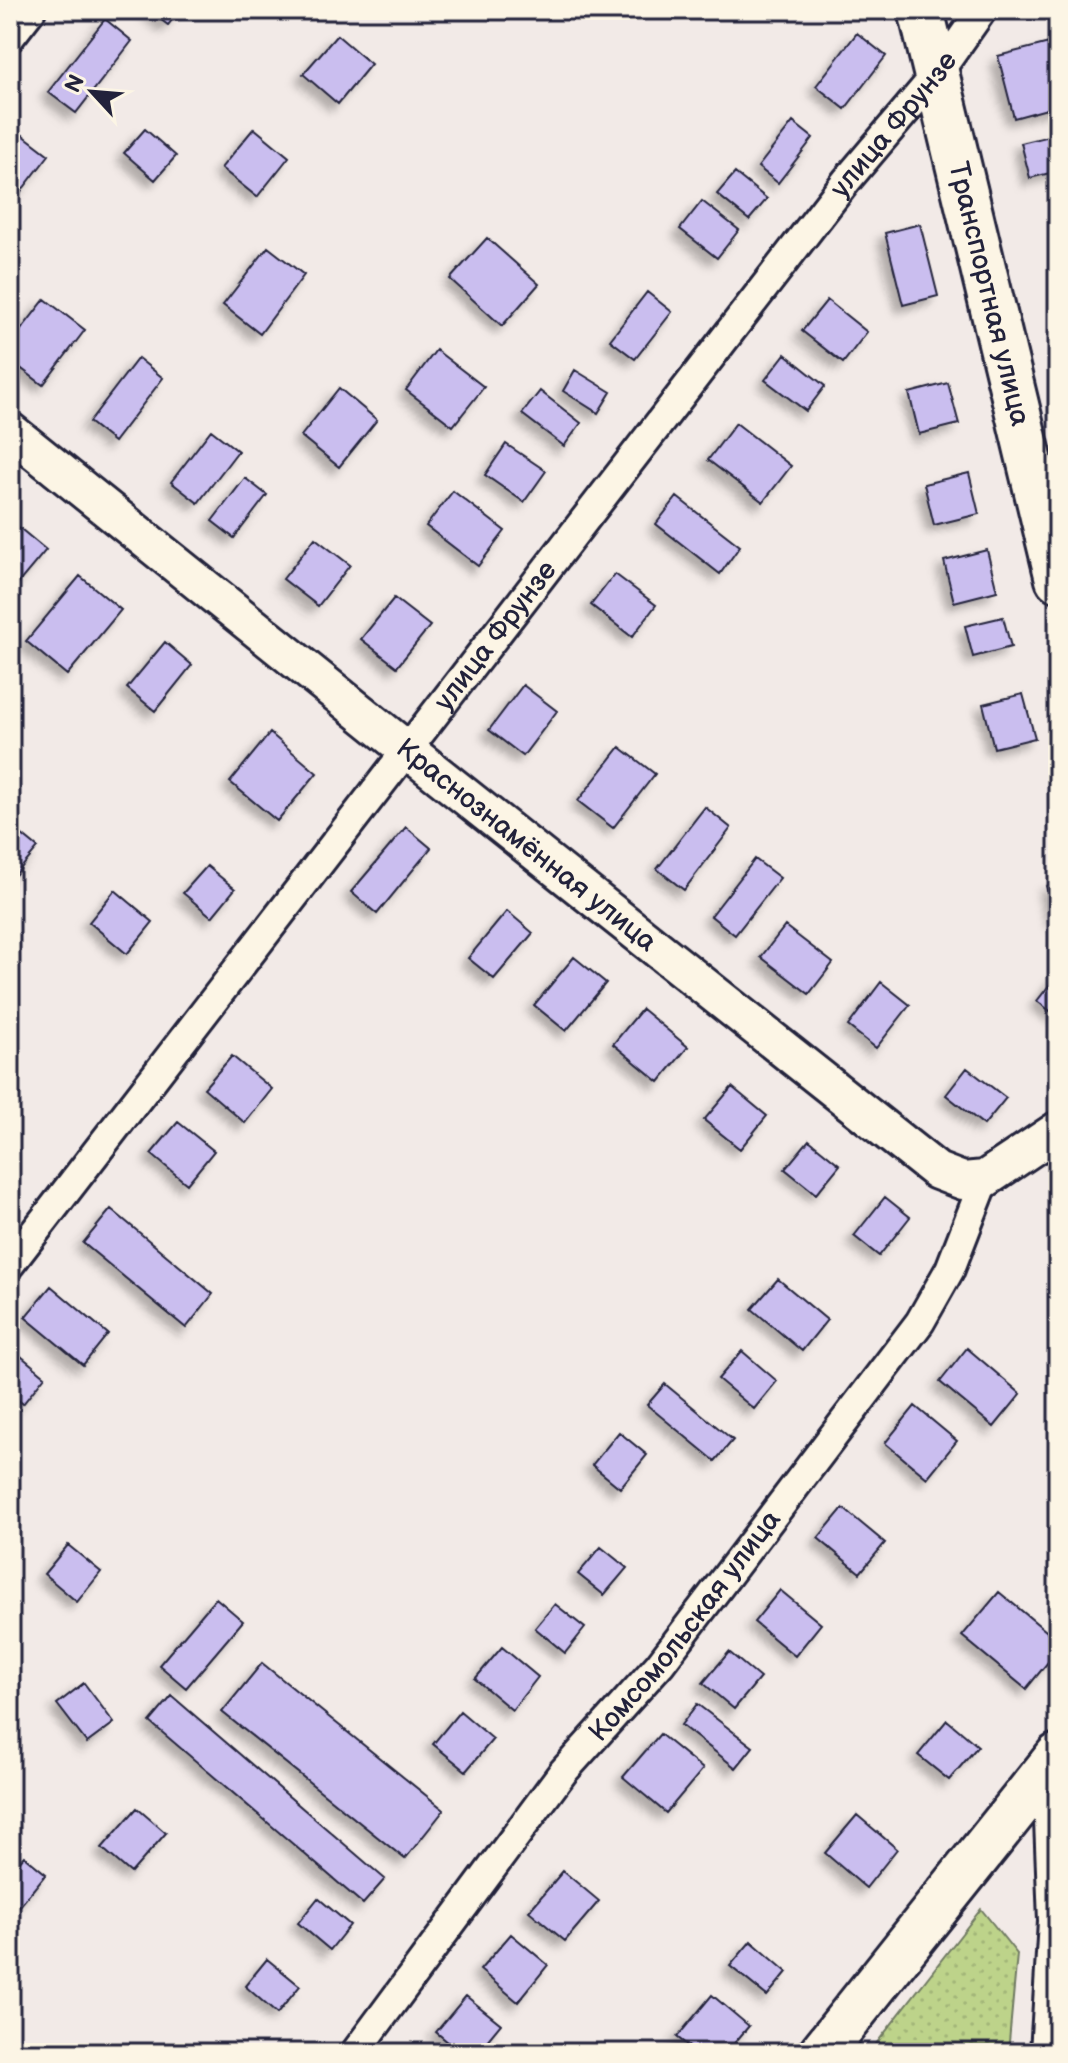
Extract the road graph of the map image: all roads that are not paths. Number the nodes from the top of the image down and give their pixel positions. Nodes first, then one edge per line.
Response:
1 (31, 10) edge
2 (921, 10) edge
3 (982, 10) edge
4 (10, 37) edge
5 (937, 74) junction
6 (10, 431) edge
7 (1058, 579) edge
8 (407, 750) junction
9 (1058, 1130) edge
10 (985, 1179) junction
11 (10, 1264) edge
12 (1052, 1763) edge
13 (355, 2053) edge
14 (821, 2053) edge
15 (1045, 2053) edge

1 - 4 street
2 - 5 main road, Транспортная улица
3 - 5 street, улица Фрунзе
5 - 7 main road, Транспортная улица
5 - 8 street, улица Фрунзе
6 - 8 street, Краснознамённая улица
8 - 10 street, Краснознамённая улица
8 - 11 street, улица Фрунзе
9 - 10 street
10 - 13 street, Комсомольская улица
12 - 14 main road
12 - 15 street

